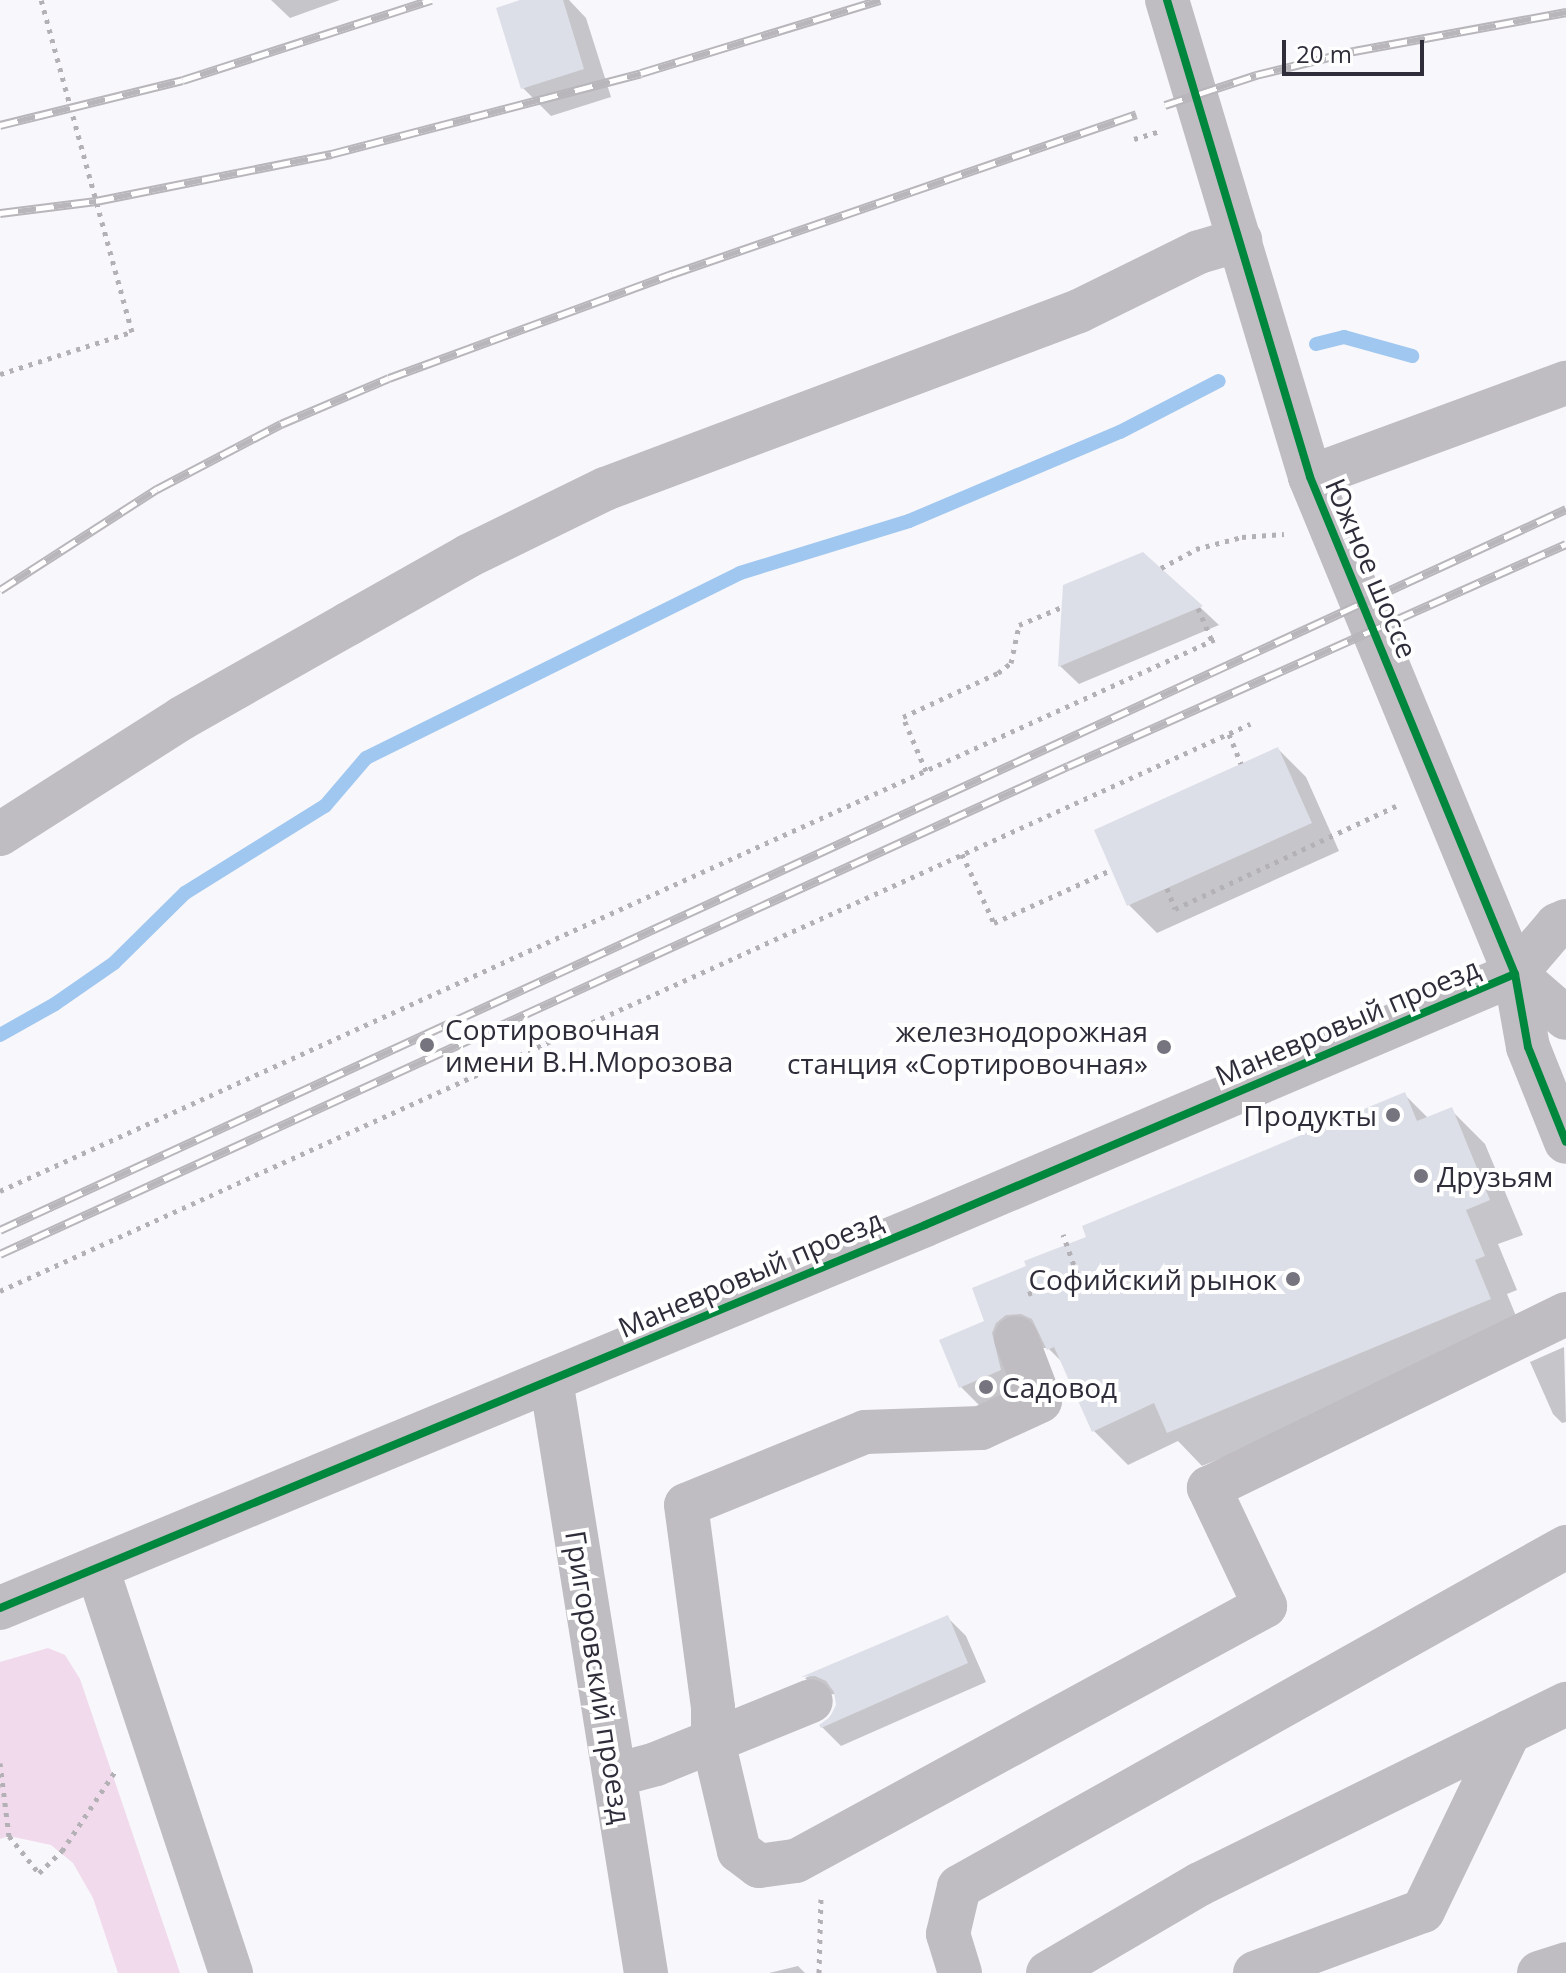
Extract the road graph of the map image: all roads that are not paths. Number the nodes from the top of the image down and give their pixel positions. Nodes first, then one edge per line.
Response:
1 (1167, 0) edge
2 (1240, 240) junction
3 (1566, 383) edge
4 (1310, 477) junction
5 (0, 834) edge
6 (1566, 921) edge
7 (1515, 974) junction
8 (1566, 1018) edge
9 (1566, 1142) edge
10 (1566, 1314) edge
11 (1016, 1338) road end
12 (551, 1380) junction
13 (1566, 1547) edge
14 (97, 1568) junction
15 (0, 1608) edge
16 (811, 1701) dead end
17 (1566, 1704) edge
18 (1509, 1732) junction
19 (713, 1741) junction
20 (615, 1775) junction
21 (1566, 1964) edge
22 (231, 1973) edge
23 (646, 1973) edge
24 (960, 1973) edge
25 (1048, 1973) edge
26 (1255, 1973) edge
27 (1539, 1973) edge

1 - 2 street, Южное шоссе
2 - 4 street, Южное шоссе
2 - 5 street
3 - 4 street
4 - 7 street, Южное шоссе
6 - 7 street
7 - 8 street, Южное шоссе
7 - 9 street, Южное шоссе
7 - 12 street, Маневровый проезд
10 - 19 street
11 - 19 street
12 - 14 street, Маневровый проезд
12 - 20 street, Григоровский проезд
13 - 24 street
14 - 15 street, Маневровый проезд
14 - 22 street
16 - 19 street
17 - 18 street
18 - 25 street
18 - 26 street
19 - 20 street
20 - 23 street, Григоровский проезд
21 - 27 street

